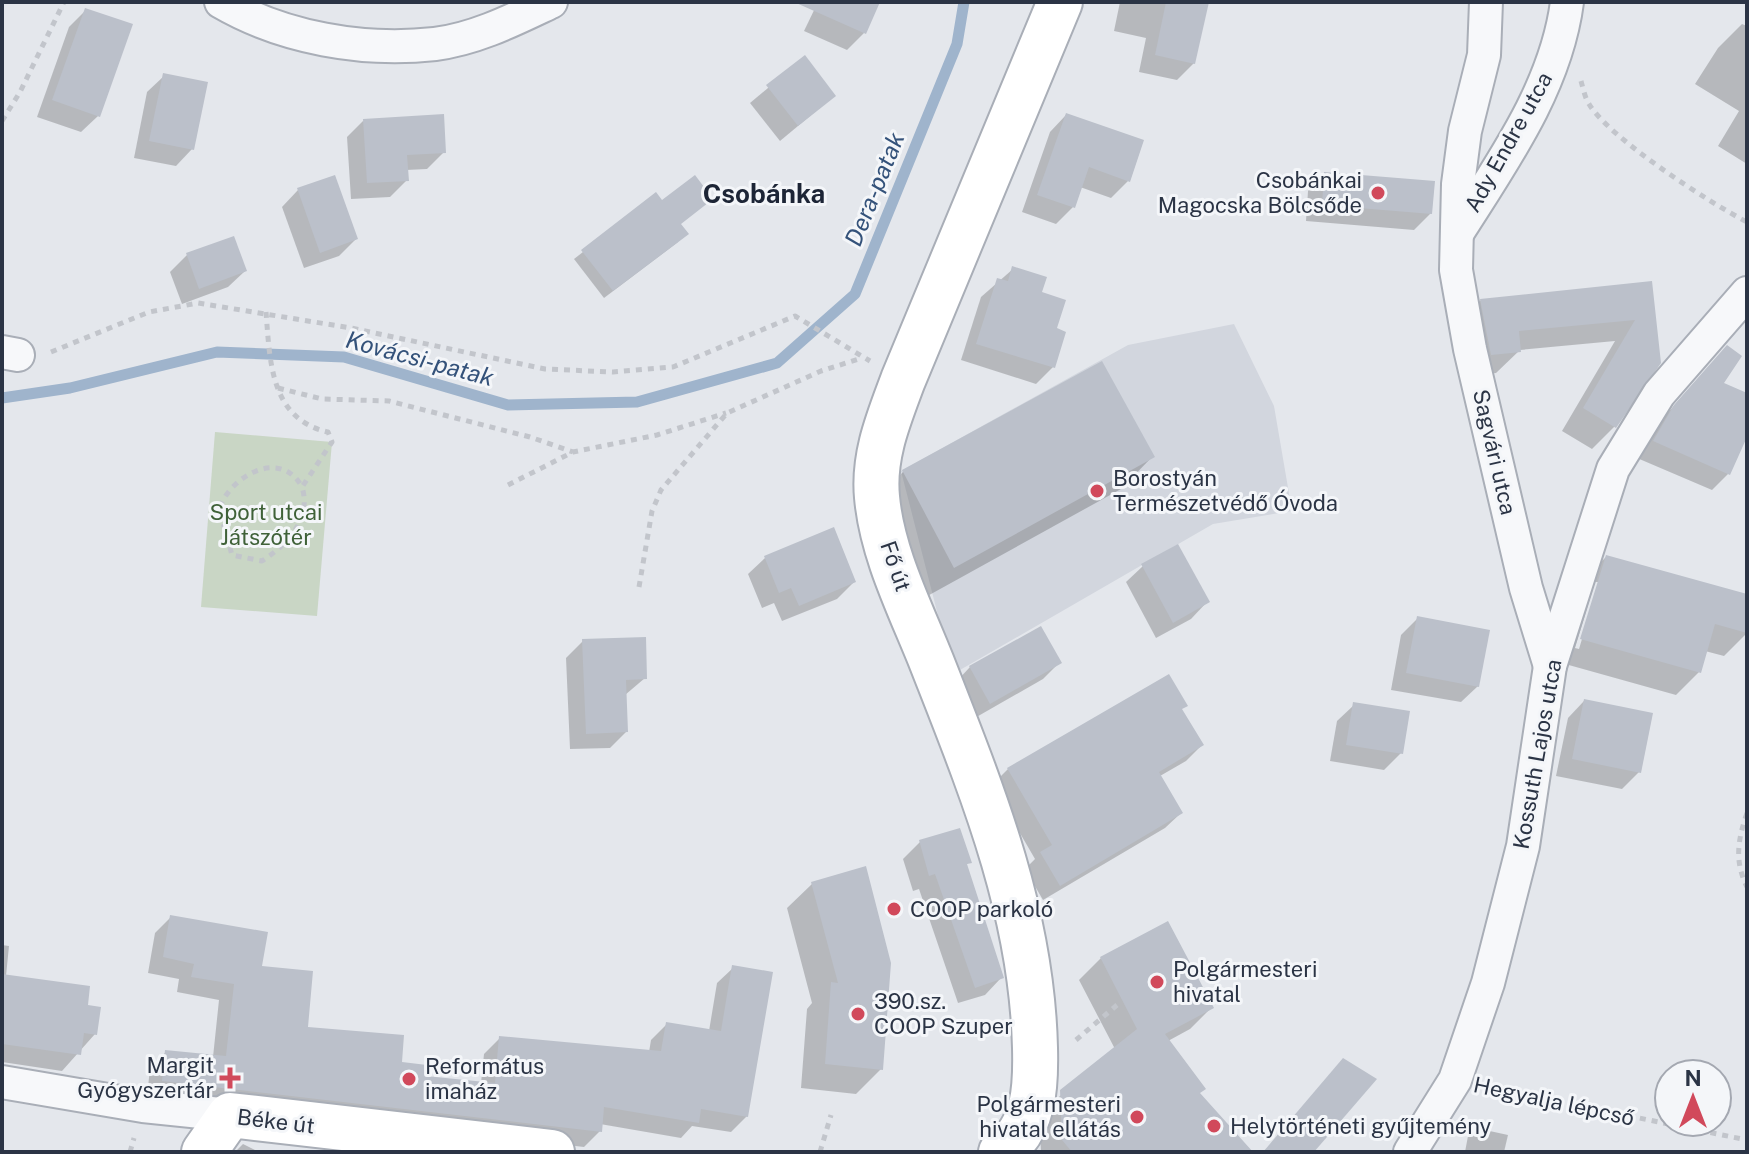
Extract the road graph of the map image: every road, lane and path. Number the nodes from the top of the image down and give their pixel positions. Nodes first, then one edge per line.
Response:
1 (64, 2) edge
2 (221, 2) edge
3 (551, 2) edge
4 (1060, 2) edge
5 (1486, 2) edge
6 (1567, 2) edge
7 (1562, 39) junction
8 (2, 121) edge
9 (1747, 222) edge
10 (1456, 235) junction
11 (1747, 293) edge
12 (266, 312) junction
13 (842, 344) dead end
14 (10, 353) edge
15 (863, 358) dead end
16 (278, 388) junction
17 (727, 413) junction
18 (573, 452) junction
19 (508, 485) dead end
20 (302, 487) junction
21 (639, 587) dead end
22 (1550, 666) junction
23 (1747, 813) edge
24 (1747, 887) edge
25 (1117, 1005) dead end
26 (1035, 1056) junction
27 (1455, 1080) junction
28 (2, 1082) edge
29 (230, 1115) junction
30 (831, 1115) dead end
31 (1747, 1140) edge
32 (1013, 1149) edge
33 (204, 1152) edge
34 (552, 1152) edge
35 (820, 1152) edge
36 (1410, 1152) edge

1 - 8 path
2 - 3 street
4 - 26 main road, Fő út
5 - 10 street, Sagvári utca
6 - 7 street, Ady Endre utca
7 - 9 path
7 - 10 street, Ady Endre utca
10 - 22 street, Sagvári utca
11 - 22 street, Kossuth Lajos utca
12 - 13 path
12 - 14 path
12 - 16 path
15 - 17 path
16 - 18 path
16 - 20 path
17 - 18 path
17 - 21 path
18 - 19 path
20 - 20 path
22 - 27 street, Kossuth Lajos utca
23 - 24 path
25 - 26 path
26 - 32 main road, Fő út
27 - 31 path, Hegyalja lépcső
27 - 36 street, Kossuth Lajos utca
28 - 29 street, Béke út
29 - 33 main road
29 - 34 main road, Béke út
30 - 35 path

